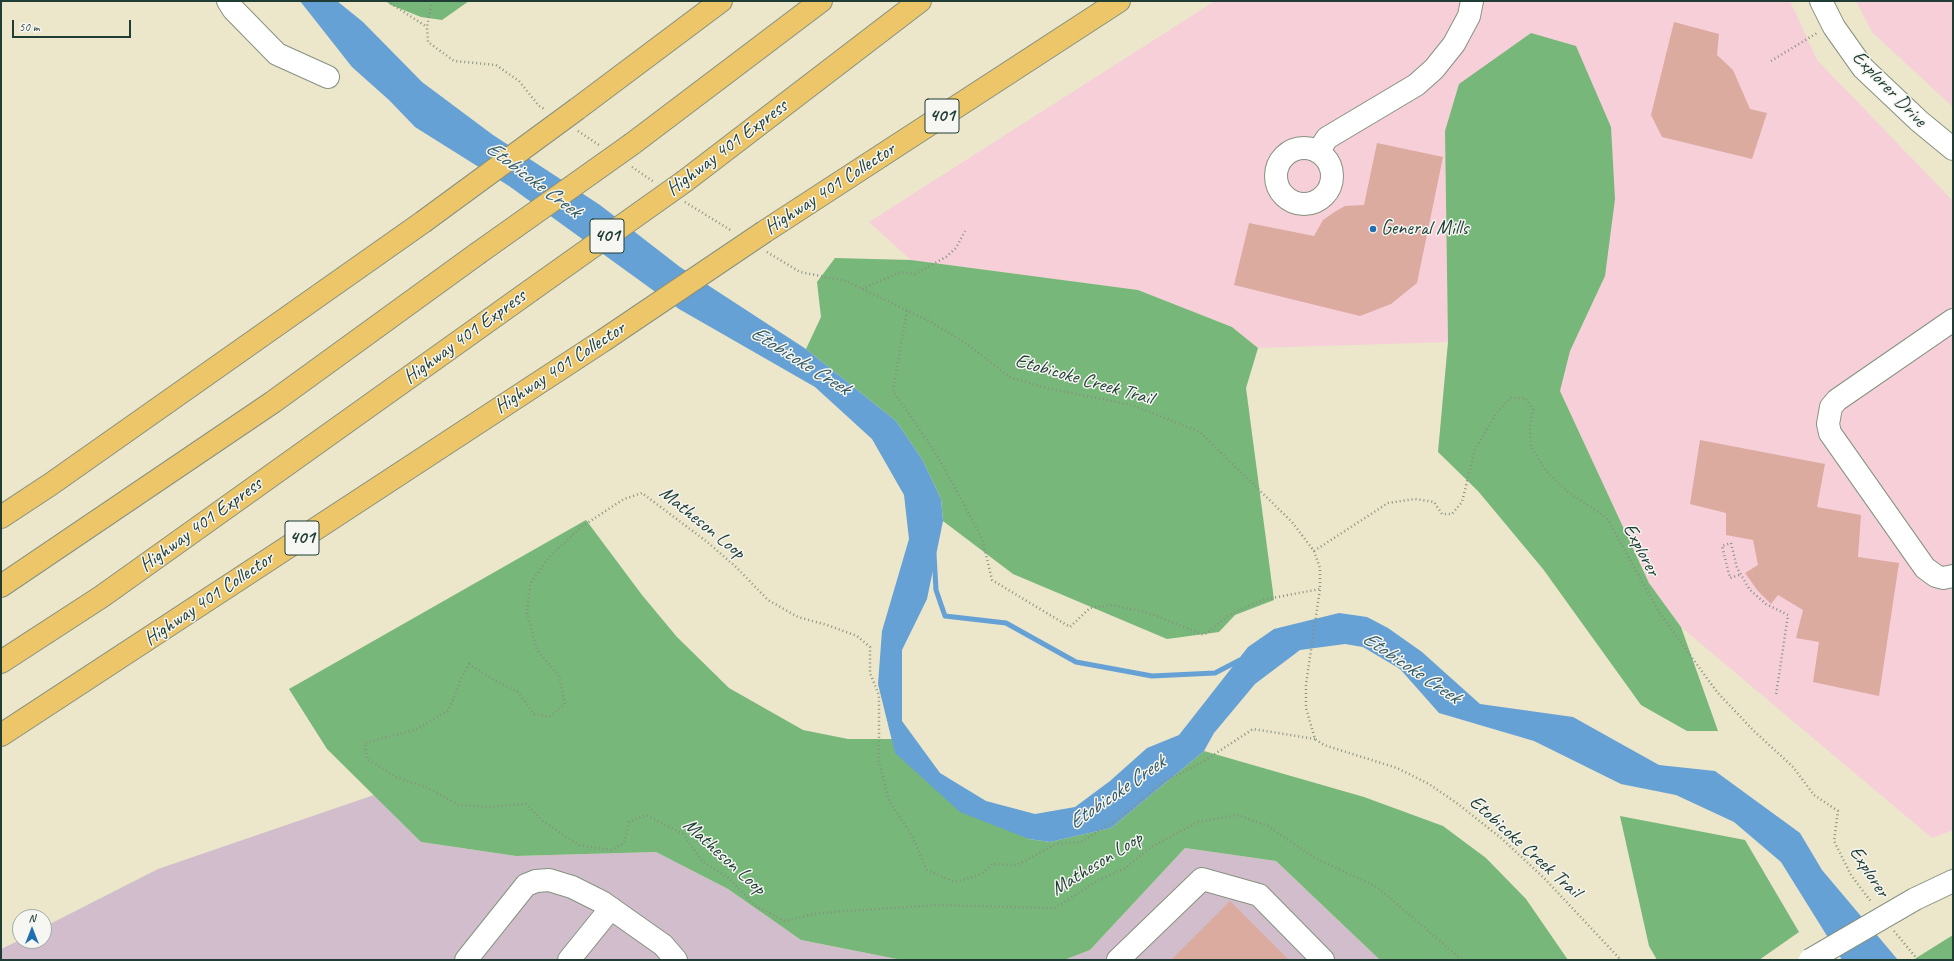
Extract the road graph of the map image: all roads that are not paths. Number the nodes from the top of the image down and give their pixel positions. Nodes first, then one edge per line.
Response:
1 (228, 1) edge
2 (722, 1) edge
3 (821, 1) edge
4 (920, 1) edge
5 (1119, 1) edge
6 (1472, 1) edge
7 (1821, 1) edge
8 (328, 77) dead end
9 (1953, 149) edge
10 (1318, 152) dead end
11 (1953, 320) edge
12 (1, 517) edge
13 (1953, 576) edge
14 (1, 586) edge
15 (1, 662) edge
16 (1, 735) edge
17 (1953, 881) edge
18 (611, 908) junction
19 (466, 960) edge
20 (569, 960) edge
21 (676, 960) edge
22 (1118, 960) edge
23 (1323, 960) edge
24 (1810, 960) edge

1 - 8 street
2 - 12 highway, bridge
3 - 14 highway, bridge
4 - 15 highway, Highway 401 Express / 401, bridge
5 - 16 highway, Highway 401 Collector / 401, bridge
6 - 10 street
7 - 9 street, Explorer Drive
11 - 13 street
17 - 24 street, bridge
18 - 19 street
18 - 20 street
18 - 21 street
22 - 23 street

